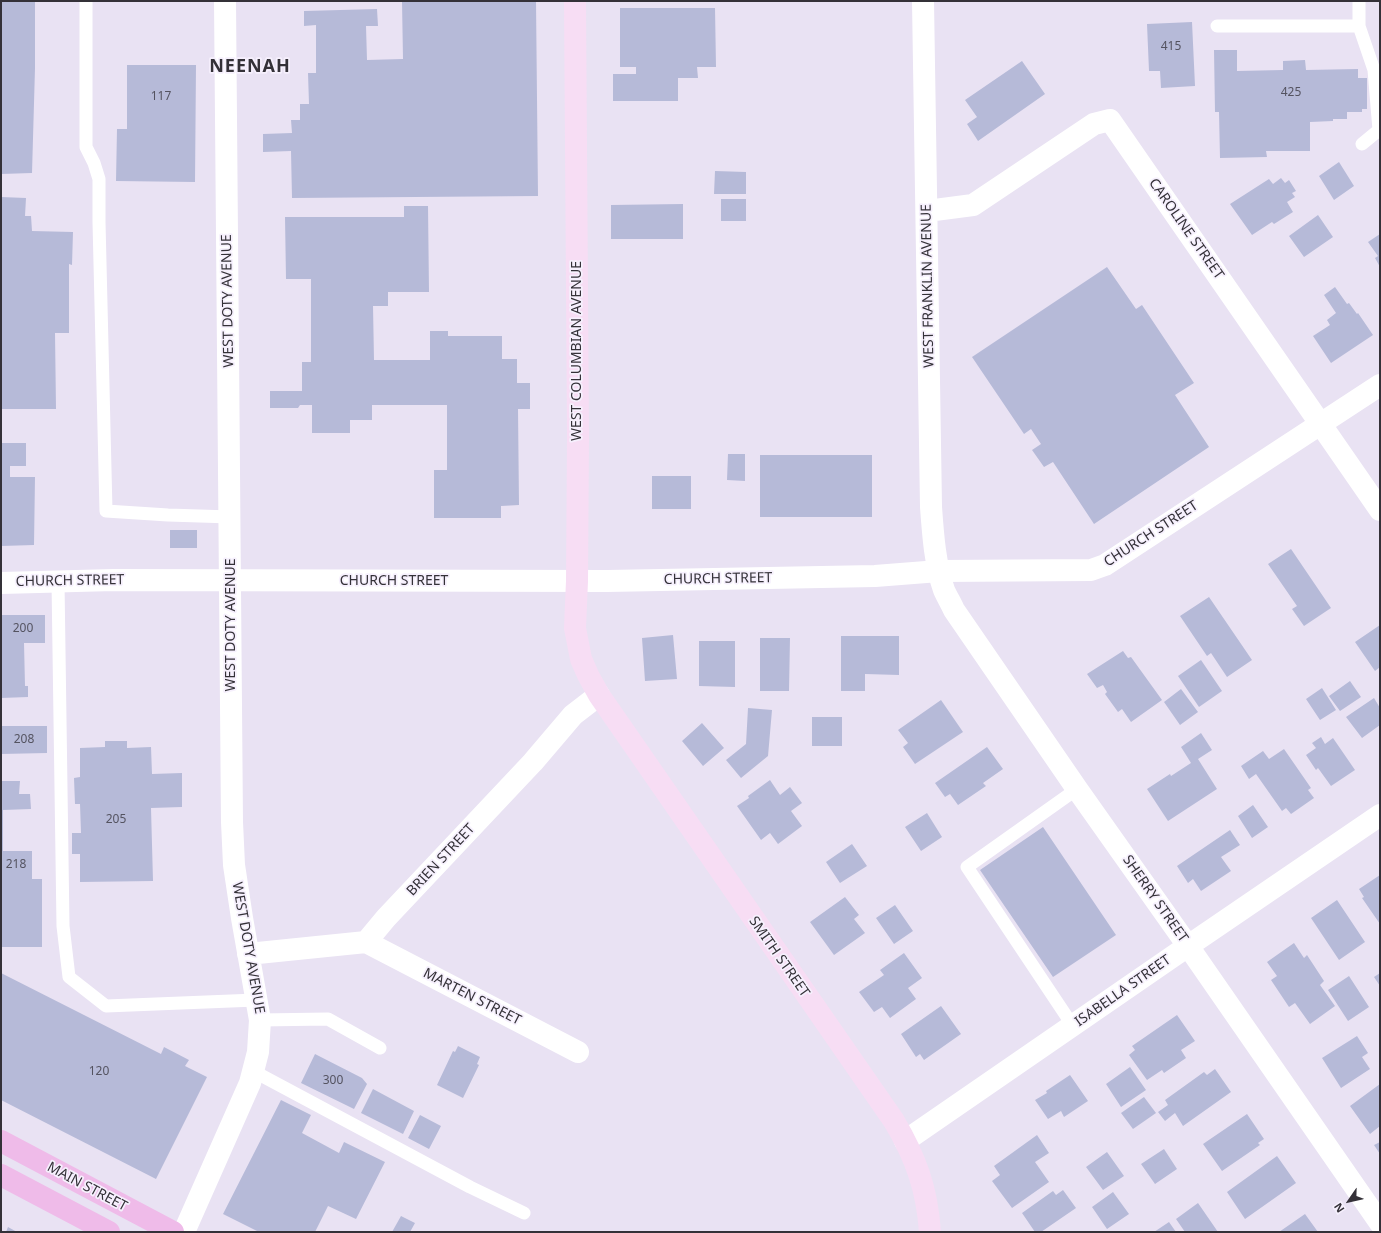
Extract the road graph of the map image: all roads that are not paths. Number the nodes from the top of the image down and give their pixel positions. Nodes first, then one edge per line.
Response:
1 (86, 1) edge
2 (226, 1) edge
3 (575, 1) edge
4 (923, 1) edge
5 (1359, 1) edge
6 (1217, 26) dead end
7 (1359, 26) junction
8 (1362, 144) dead end
9 (927, 211) junction
10 (1380, 385) edge
11 (1320, 424) junction
12 (1380, 510) edge
13 (231, 517) junction
14 (939, 571) junction
15 (231, 581) junction
16 (577, 581) junction
17 (58, 582) junction
18 (1, 583) edge
19 (599, 695) junction
20 (1077, 789) junction
21 (1380, 815) edge
22 (366, 942) junction
23 (1188, 946) junction
24 (248, 954) junction
25 (258, 1010) junction
26 (1073, 1026) junction
27 (380, 1048) dead end
28 (578, 1052) dead end
29 (253, 1072) junction
30 (1, 1141) edge
31 (905, 1141) junction
32 (1, 1175) edge
33 (524, 1213) dead end
34 (1380, 1224) edge
35 (109, 1232) edge
36 (173, 1232) edge
37 (184, 1232) edge
38 (930, 1232) edge

1 - 13 lane
2 - 13 street, WEST DOTY AVENUE
3 - 16 main road, WEST COLUMBIAN AVENUE
4 - 9 street, WEST FRANKLIN AVENUE
5 - 7 lane
6 - 7 lane
7 - 8 lane
9 - 11 street, CAROLINE STREET
9 - 14 street, WEST FRANKLIN AVENUE
10 - 11 street, CHURCH STREET
11 - 12 street, CAROLINE STREET
11 - 14 street, CHURCH STREET
13 - 15 street, WEST DOTY AVENUE
14 - 16 street, CHURCH STREET
14 - 20 street, SHERRY STREET
15 - 16 street, CHURCH STREET
15 - 17 street, CHURCH STREET
15 - 24 street, WEST DOTY AVENUE
16 - 19 main road, WEST COLUMBIAN AVENUE
17 - 18 street, CHURCH STREET
17 - 25 lane
19 - 22 street, BRIEN STREET
19 - 31 main road, SMITH STREET
20 - 23 street, SHERRY STREET
20 - 26 lane
21 - 23 street, ISABELLA STREET
22 - 24 street
22 - 28 street, MARTEN STREET
23 - 26 street, ISABELLA STREET
23 - 34 street, SHERRY STREET
24 - 25 street, WEST DOTY AVENUE
25 - 27 lane
25 - 29 street, WEST DOTY AVENUE
26 - 31 street, ISABELLA STREET
29 - 33 lane
29 - 37 street, WEST DOTY AVENUE
30 - 36 main road, MAIN STREET
31 - 38 main road, SMITH STREET
32 - 35 main road

